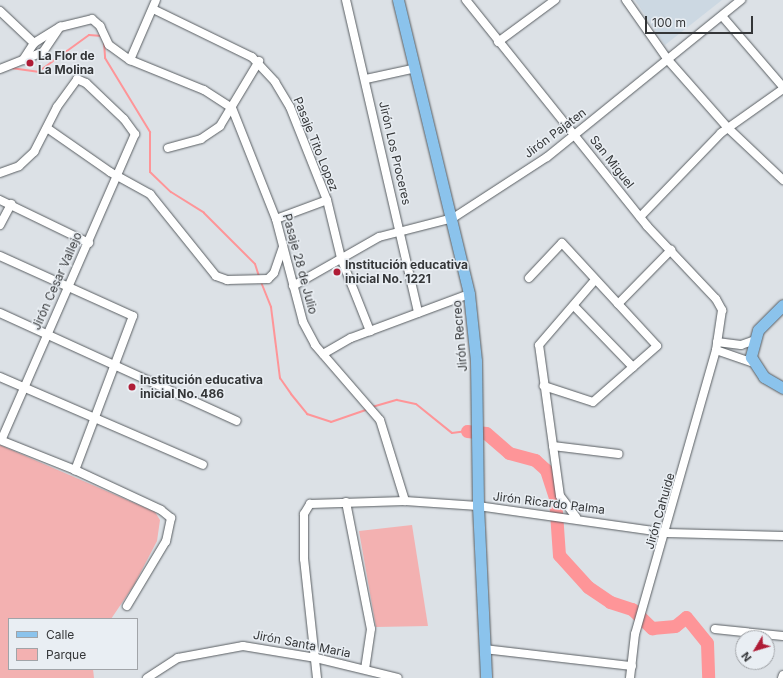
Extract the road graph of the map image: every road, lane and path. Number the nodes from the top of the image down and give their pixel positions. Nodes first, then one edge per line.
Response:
1 (156, 0) edge
2 (346, 0) edge
3 (398, 0) edge
4 (466, 0) edge
5 (555, 0) edge
6 (626, 0) edge
7 (741, 0) edge
8 (153, 8) junction
9 (0, 11) edge
10 (722, 16) junction
11 (60, 27) junction
12 (498, 42) junction
13 (34, 43) junction
14 (23, 60) junction
15 (130, 60) junction
16 (668, 60) junction
17 (259, 61) junction
18 (416, 68) junction
19 (0, 69) edge
20 (366, 79) junction
21 (783, 88) edge
22 (232, 108) junction
23 (47, 128) junction
24 (728, 128) junction
25 (574, 134) junction
26 (168, 148) dead end
27 (0, 173) edge
28 (115, 174) junction
29 (783, 180) edge
30 (0, 200) edge
31 (327, 200) junction
32 (11, 204) junction
33 (640, 217) junction
34 (453, 218) junction
35 (276, 219) junction
36 (0, 225) edge
37 (401, 230) junction
38 (88, 243) junction
39 (284, 245) junction
40 (671, 250) junction
41 (0, 256) edge
42 (341, 258) junction
43 (529, 278) dead end
44 (595, 280) junction
45 (293, 286) junction
46 (68, 288) junction
47 (469, 294) junction
48 (618, 304) junction
49 (783, 305) edge
50 (574, 306) junction
51 (0, 313) edge
52 (418, 313) junction
53 (370, 331) junction
54 (45, 335) junction
55 (752, 341) junction
56 (717, 346) junction
57 (324, 354) junction
58 (753, 363) junction
59 (115, 365) junction
60 (633, 367) junction
61 (0, 377) edge
62 (544, 386) junction
63 (24, 387) junction
64 (783, 388) edge
65 (95, 416) junction
66 (237, 421) dead end
67 (0, 440) edge
68 (552, 446) junction
69 (619, 454) dead end
70 (203, 465) dead end
71 (75, 470) junction
72 (405, 501) junction
73 (346, 502) junction
74 (478, 506) junction
75 (576, 518) junction
76 (667, 533) junction
77 (783, 536) edge
78 (127, 606) dead end
79 (715, 629) dead end
80 (783, 636) edge
81 (484, 649) junction
82 (316, 658) junction
83 (632, 666) junction
84 (366, 669) junction
85 (157, 674) edge
86 (783, 675) edge
87 (147, 678) edge
88 (318, 678) edge
89 (398, 678) edge
90 (486, 678) edge
91 (630, 678) edge
92 (782, 678) edge

1 - 8 street
2 - 20 street, Jirón Los Proceres
3 - 18 main road, Jirón Recreo
4 - 12 street, San Miguel
5 - 12 street
6 - 16 street
7 - 10 street, Jirón Pajaten
8 - 15 street
8 - 17 street, Pasaje Tito Lopez
9 - 13 street
10 - 16 street, Jirón Pajaten
10 - 21 street
11 - 13 street
11 - 14 street
11 - 15 street
12 - 25 street, San Miguel
13 - 14 street
14 - 19 street
15 - 22 street
16 - 24 street
16 - 25 street, Jirón Pajaten
17 - 22 street
17 - 31 street, Pasaje Tito Lopez
18 - 20 street
18 - 34 main road, Jirón Recreo
20 - 37 street, Jirón Los Proceres
21 - 24 street
22 - 26 street
22 - 35 street, Pasaje 28 de Julio
23 - 27 street
23 - 28 street
23 - 28 street, Jirón Cesar Vallejo
24 - 29 street
24 - 33 street
25 - 33 street, San Miguel
25 - 34 street, Jirón Pajaten
28 - 38 street, Jirón Cesar Vallejo
28 - 39 street
30 - 32 street
31 - 35 street
31 - 42 street, Pasaje Tito Lopez
32 - 36 street
32 - 38 street
33 - 40 street, San Miguel
34 - 37 street, Jirón Pajaten
34 - 47 main road, Jirón Recreo
35 - 39 street, Pasaje 28 de Julio
37 - 42 street, Jirón Pajaten
37 - 52 street, Jirón Los Proceres
38 - 46 street, Jirón Cesar Vallejo
39 - 45 street, Pasaje 28 de Julio
40 - 48 street
40 - 56 street, San Miguel
41 - 46 street
42 - 45 street, Jirón Pajaten
42 - 53 street, Pasaje Tito Lopez
43 - 44 street
44 - 48 street
44 - 50 street
45 - 57 street, Pasaje 28 de Julio
46 - 54 street, Jirón Cesar Vallejo
46 - 59 street
47 - 52 street
47 - 74 main road, Jirón Recreo
48 - 60 street
49 - 55 main road
50 - 60 street
50 - 62 street
51 - 54 street
52 - 53 street
53 - 57 street
54 - 59 street
54 - 63 street, Jirón Cesar Vallejo
55 - 56 street
55 - 58 main road
56 - 58 street
56 - 76 street, Jirón Cahuide
57 - 72 street, Pasaje 28 de Julio
58 - 64 main road
59 - 65 street
59 - 66 street
60 - 62 street
61 - 63 street
62 - 68 street
63 - 65 street
63 - 67 street, Jirón Cesar Vallejo
65 - 70 street
65 - 71 street
67 - 71 street
68 - 69 street
68 - 75 street
71 - 78 street
72 - 73 street, Jirón Ricardo Palma
72 - 74 street, Jirón Ricardo Palma
73 - 82 street, Jirón Ricardo Palma
73 - 84 street
74 - 75 street, Jirón Ricardo Palma
74 - 81 main road, Jirón Recreo
75 - 76 street, Jirón Ricardo Palma
76 - 77 street, Jirón Ricardo Palma
76 - 83 street, Jirón Cahuide
79 - 80 street
81 - 83 street
81 - 90 main road, Jirón Recreo
82 - 84 street, Jirón Santa Maria
82 - 85 street, Jirón Santa Maria
82 - 88 street
83 - 91 street, Jirón Cahuide
84 - 89 street, Jirón Santa Maria
85 - 87 street, Jirón Santa Maria
86 - 92 street

